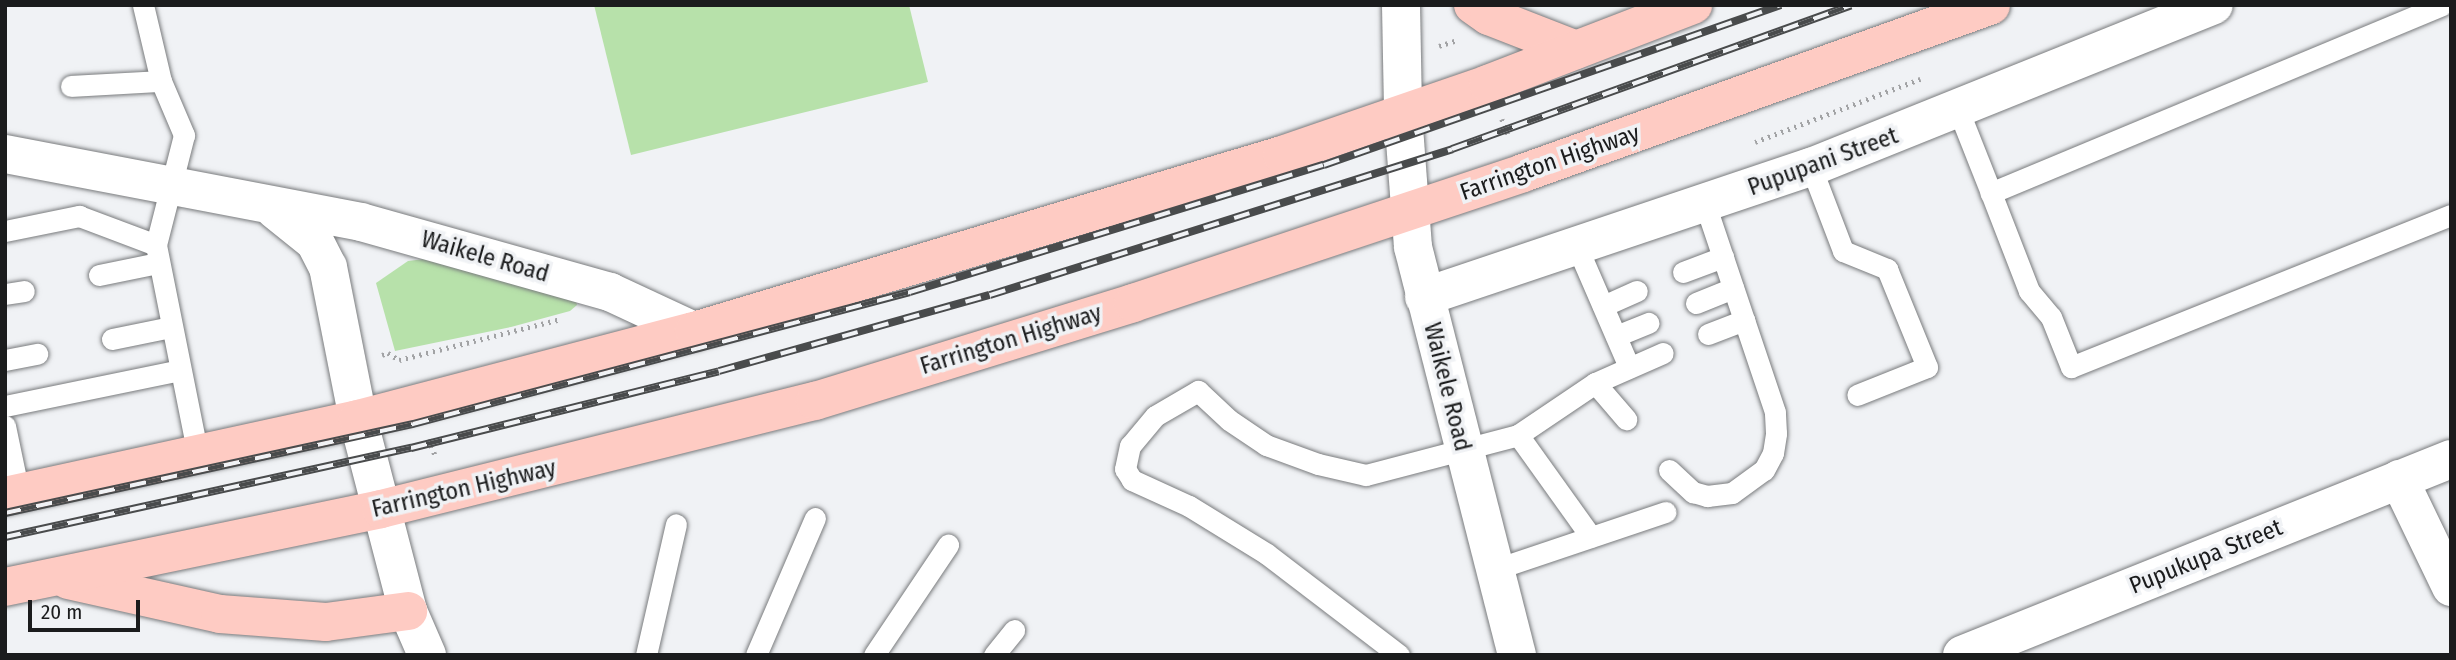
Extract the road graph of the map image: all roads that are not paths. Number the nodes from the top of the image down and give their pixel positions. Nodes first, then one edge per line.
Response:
1 (143, 5) edge
2 (1401, 5) edge
3 (1473, 5) edge
4 (1693, 5) edge
5 (1992, 5) edge
6 (2214, 5) edge
7 (2442, 5) edge
8 (1576, 50) junction
9 (161, 81) junction
10 (71, 86) dead end
11 (1959, 112) junction
12 (1403, 114) junction
13 (5, 154) edge
14 (1811, 167) junction
15 (172, 184) junction
16 (1991, 193) junction
17 (1705, 204) junction
18 (268, 206) junction
19 (1410, 211) junction
20 (2451, 215) edge
21 (5, 231) edge
22 (1578, 249) junction
23 (157, 254) junction
24 (1723, 257) junction
25 (1683, 272) dead end
26 (99, 275) dead end
27 (1733, 288) junction
28 (1637, 291) dead end
29 (1424, 297) junction
30 (1696, 303) dead end
31 (1602, 306) junction
32 (1744, 320) junction
33 (1649, 323) dead end
34 (171, 327) junction
35 (694, 331) junction
36 (1708, 334) dead end
37 (1616, 336) junction
38 (112, 339) dead end
39 (1663, 353) dead end
40 (37, 354) dead end
41 (5, 360) edge
42 (1629, 367) junction
43 (180, 370) junction
44 (1595, 383) junction
45 (1857, 395) dead end
46 (5, 406) edge
47 (358, 419) junction
48 (1626, 419) dead end
49 (5, 426) edge
50 (1518, 435) junction
51 (1462, 450) junction
52 (198, 456) junction
53 (2451, 459) edge
54 (1669, 470) dead end
55 (2399, 480) junction
56 (12, 494) edge
57 (381, 509) junction
58 (1665, 512) dead end
59 (815, 518) dead end
60 (676, 524) dead end
61 (1591, 537) junction
62 (948, 545) dead end
63 (1493, 570) junction
64 (56, 578) junction
65 (5, 587) edge
66 (2451, 587) edge
67 (408, 611) junction
68 (1014, 629) dead end
69 (1965, 654) edge
70 (427, 655) edge
71 (646, 655) edge
72 (756, 655) edge
73 (874, 655) edge
74 (994, 655) edge
75 (1399, 655) edge
76 (1517, 655) edge

1 - 9 lane
2 - 12 street, Waikele Road
3 - 8 main road
4 - 8 main road
5 - 19 main road, Farrington Highway
6 - 11 street, Pupupani Street
7 - 16 lane
8 - 12 main road
9 - 10 lane
9 - 15 lane
11 - 14 street, Pupupani Street
11 - 16 lane
12 - 19 street, Waikele Road
12 - 35 main road
13 - 15 street, Waikele Road
14 - 17 street, Pupupani Street
14 - 45 lane
15 - 18 street, Waikele Road
15 - 23 lane
16 - 20 lane
17 - 22 street, Pupupani Street
17 - 24 lane
18 - 35 street, Waikele Road
18 - 47 street, Waikele Road
19 - 29 street, Waikele Road
19 - 57 main road, Farrington Highway
21 - 23 lane
22 - 29 street, Pupupani Street
22 - 31 lane
23 - 26 lane
23 - 34 lane
24 - 25 lane
24 - 27 lane
27 - 30 lane
27 - 32 lane
28 - 31 lane
29 - 51 street, Waikele Road
31 - 37 lane
32 - 36 lane
32 - 54 lane
33 - 37 lane
34 - 38 lane
34 - 43 lane
35 - 47 main road
37 - 42 lane
39 - 42 lane
40 - 41 lane
42 - 44 lane
43 - 46 lane
43 - 52 lane
44 - 48 lane
44 - 50 lane
47 - 52 main road
47 - 57 street, Waikele Road
49 - 56 lane
50 - 51 lane
50 - 61 lane
51 - 63 street, Waikele Road
51 - 75 lane
52 - 56 main road
53 - 55 street, Pupukupa Street
55 - 66 street
55 - 69 street, Pupukupa Street
57 - 64 main road, Farrington Highway
57 - 67 street, Waikele Road
58 - 61 lane
59 - 72 lane
60 - 71 lane
61 - 63 lane
62 - 73 lane
63 - 76 street, Waikele Road
64 - 65 main road, Farrington Highway
64 - 67 main road
67 - 70 street, Waikele Road
68 - 74 lane

